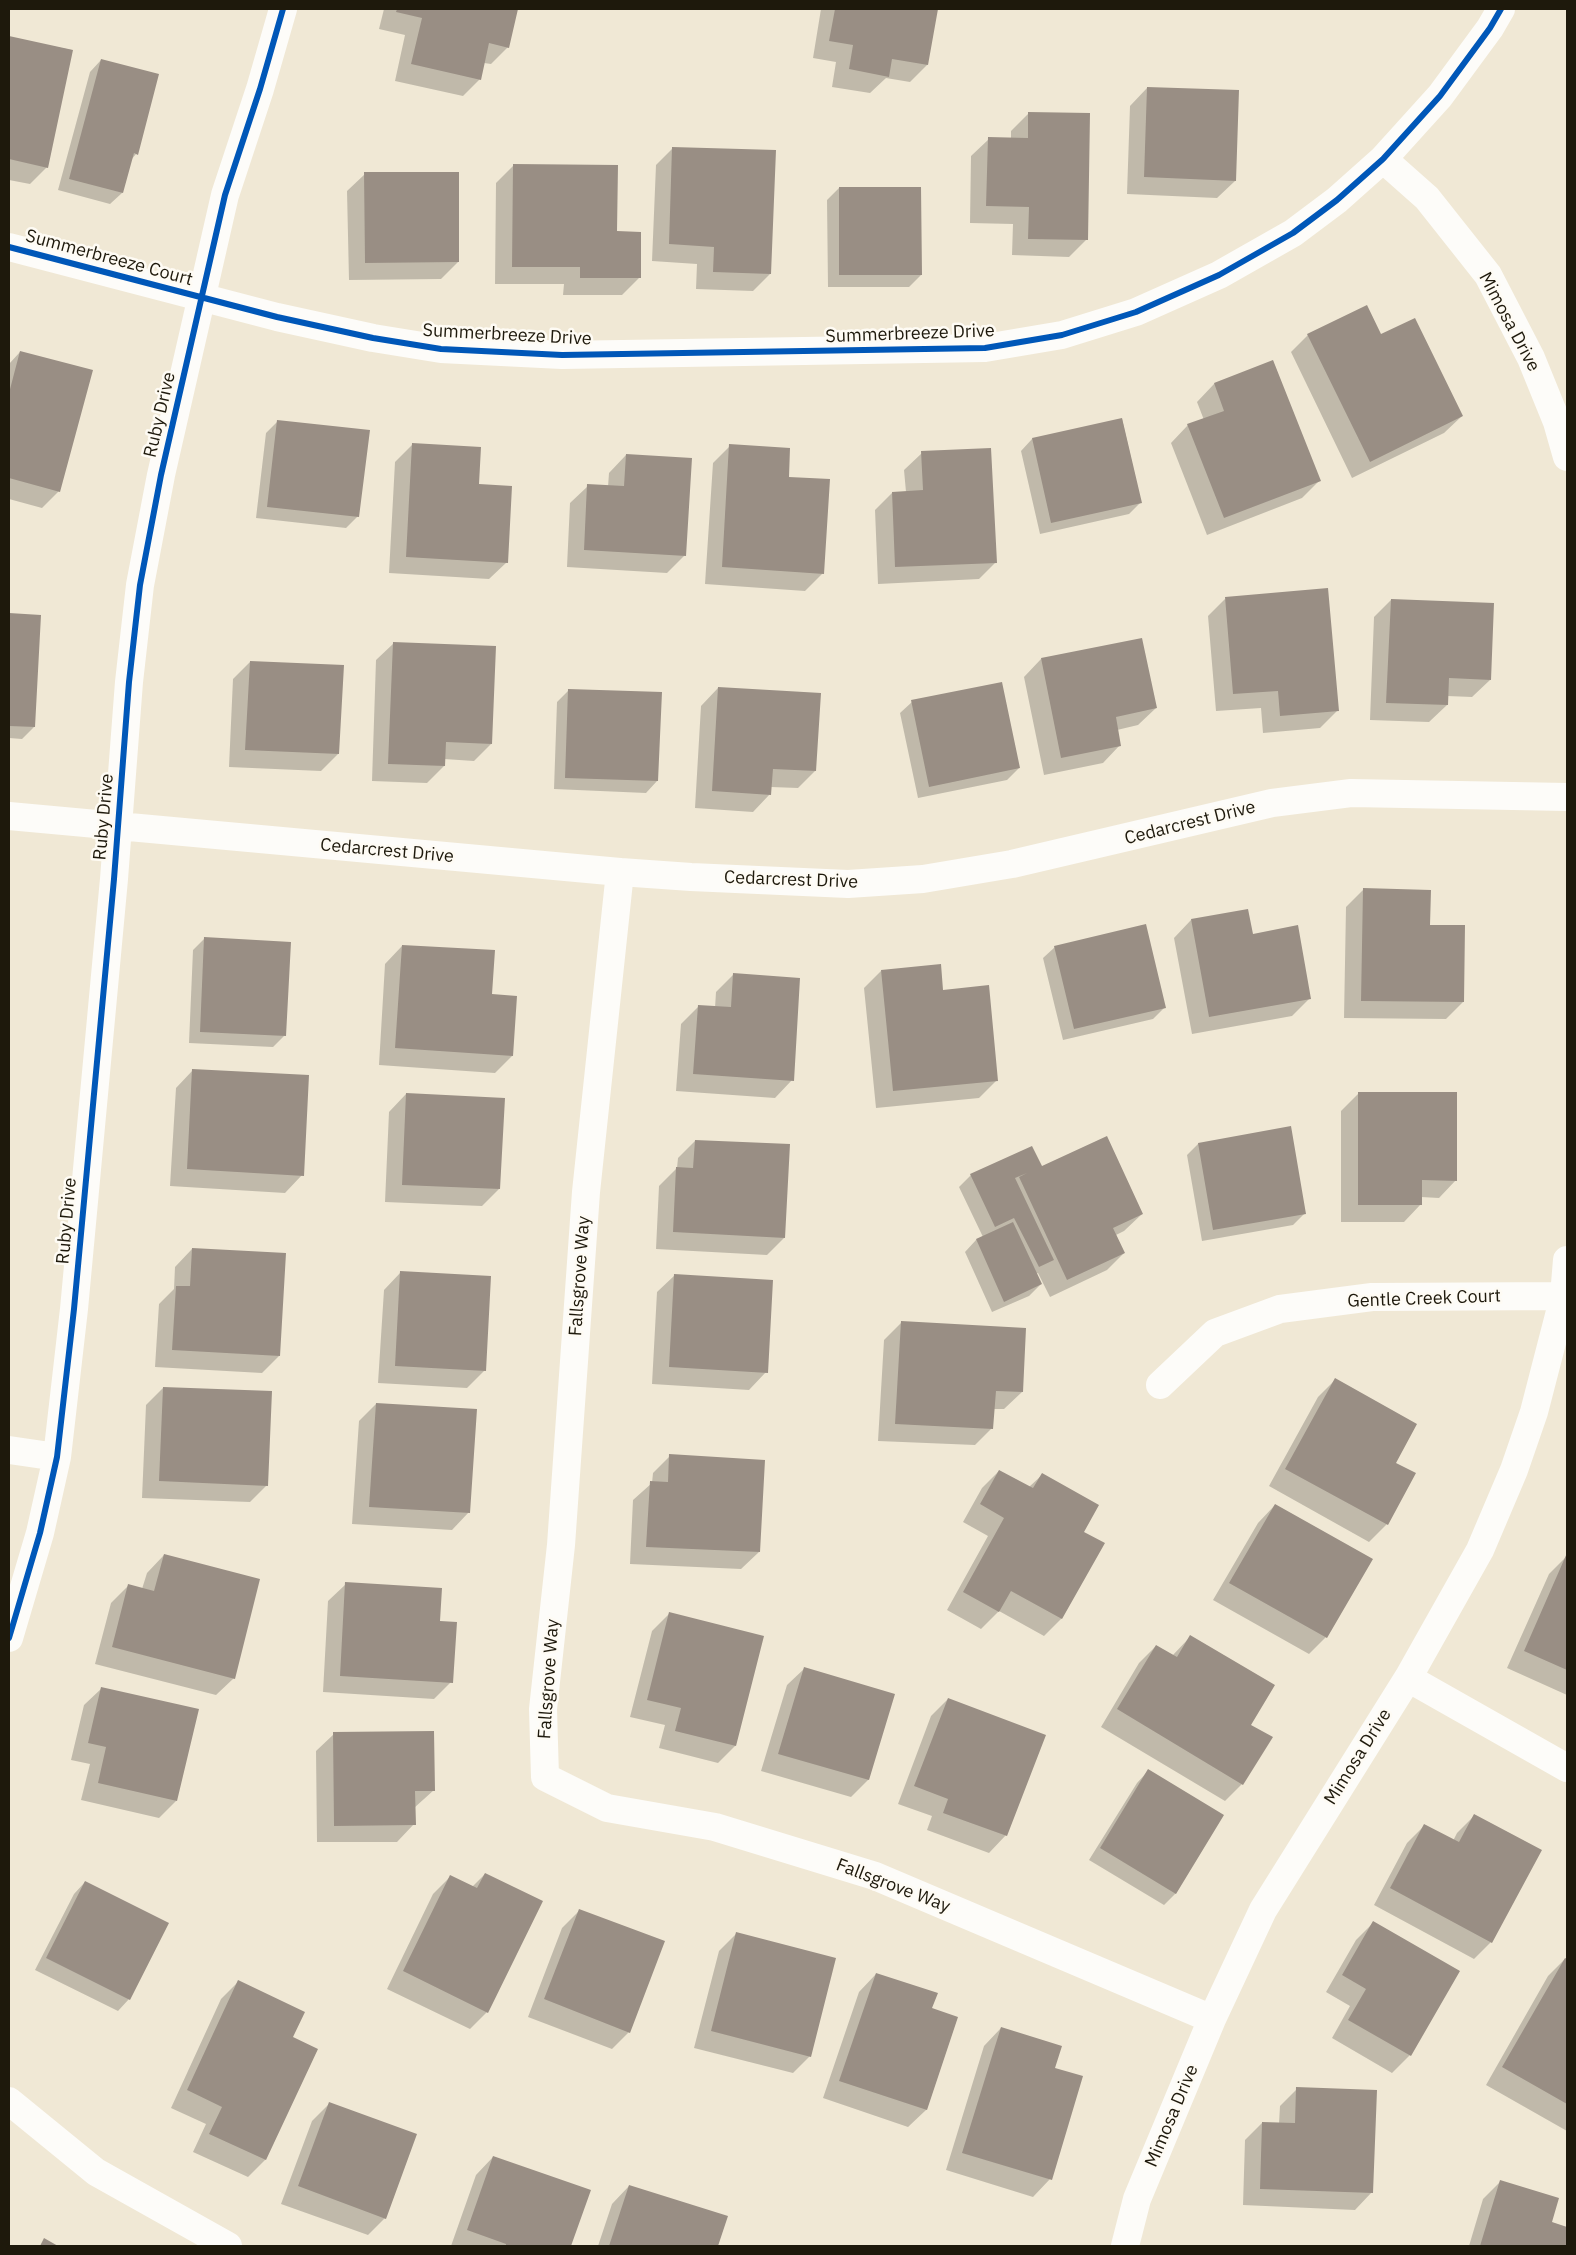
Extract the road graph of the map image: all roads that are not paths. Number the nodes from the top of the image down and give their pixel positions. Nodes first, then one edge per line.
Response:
1 (283, 9) edge
2 (1502, 9) edge
3 (1383, 158) junction
4 (9, 247) edge
5 (201, 299) junction
6 (1567, 457) edge
7 (1567, 797) edge
8 (9, 816) edge
9 (118, 825) junction
10 (620, 872) junction
11 (1567, 1260) edge
12 (1564, 1296) junction
13 (1160, 1386) dead end
14 (9, 1450) edge
15 (57, 1457) junction
16 (9, 1638) edge
17 (1408, 1678) junction
18 (1567, 1768) edge
19 (1212, 2019) junction
20 (9, 2101) edge
21 (228, 2246) edge
22 (1125, 2246) edge

1 - 5 street, Ruby Drive
2 - 3 street, Summerbreeze Drive
3 - 5 street, Summerbreeze Drive
3 - 6 street, Mimosa Drive
4 - 5 street, Summerbreeze Court
5 - 9 street, Ruby Drive
7 - 10 street, Cedarcrest Drive
8 - 9 street, Cedarcrest Drive
9 - 10 street, Cedarcrest Drive
9 - 15 street, Ruby Drive
10 - 19 street, Fallsgrove Way
11 - 12 street, Mimosa Drive
12 - 13 street, Gentle Creek Court
12 - 17 street, Mimosa Drive
14 - 15 street
15 - 16 street, Ruby Drive
17 - 18 street
17 - 19 street, Mimosa Drive
19 - 22 street, Mimosa Drive
20 - 21 street

